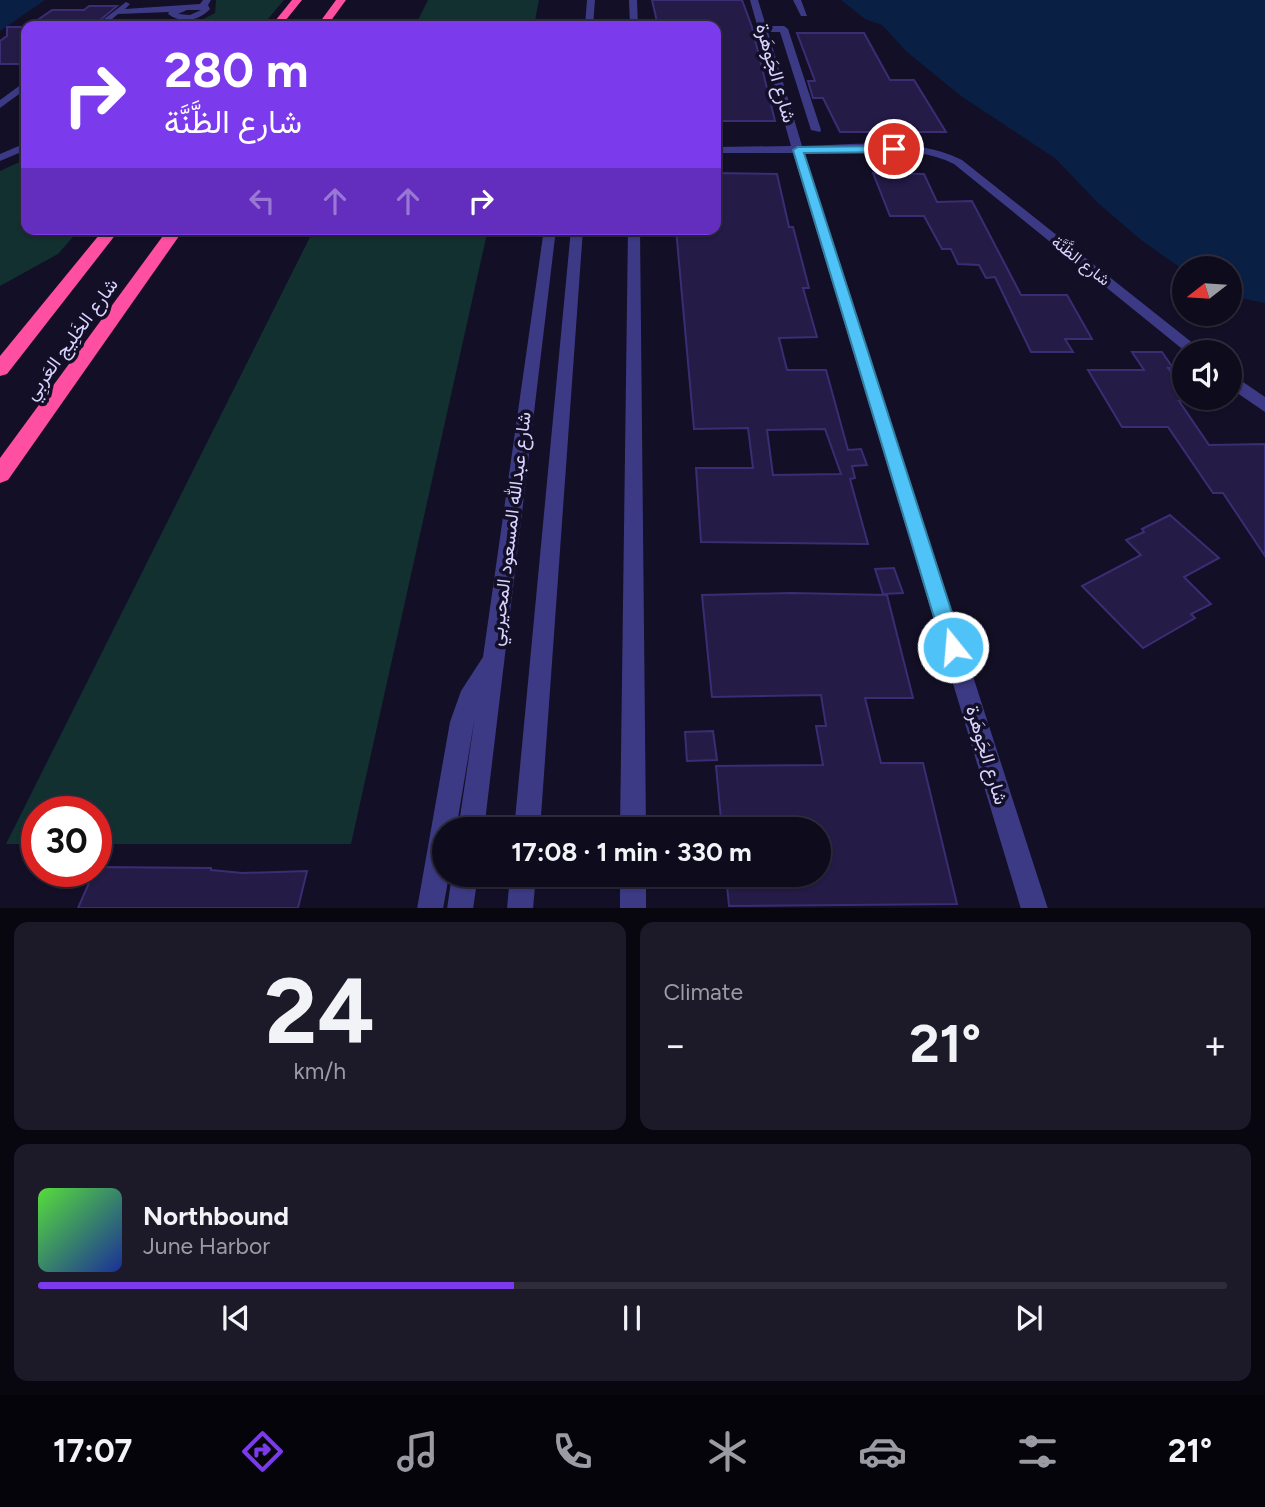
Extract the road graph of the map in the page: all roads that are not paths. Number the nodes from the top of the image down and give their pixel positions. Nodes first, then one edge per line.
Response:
1 (132, 0) edge
2 (195, 0) edge
3 (297, 0) edge
4 (341, 0) edge
5 (592, 0) edge
6 (634, 0) edge
7 (754, 0) edge
8 (797, 0) edge
9 (206, 4) edge
10 (117, 12) junction
11 (176, 14) edge
12 (804, 14) dead end
13 (195, 16) junction
14 (105, 21) edge
15 (188, 21) edge
16 (280, 21) edge
17 (326, 21) edge
18 (590, 21) edge
19 (634, 21) edge
20 (763, 29) junction
21 (777, 77) junction
22 (799, 77) junction
23 (21, 88) edge
24 (0, 105) edge
25 (816, 130) dead end
26 (21, 148) edge
27 (721, 150) edge
28 (798, 150) junction
29 (21, 156) edge
30 (0, 158) edge
31 (0, 166) edge
32 (107, 235) edge
33 (172, 235) edge
34 (549, 235) edge
35 (577, 235) edge
36 (634, 235) edge
37 (1181, 340) edge
38 (0, 369) edge
39 (1242, 388) edge
40 (1265, 406) edge
41 (0, 474) edge
42 (493, 659) junction
43 (473, 817) edge
44 (528, 817) edge
45 (633, 817) edge
46 (463, 887) edge
47 (522, 887) edge
48 (633, 887) edge
49 (430, 908) edge
50 (460, 908) edge
51 (520, 908) edge
52 (633, 908) edge
53 (1035, 908) edge

1 - 10 street
2 - 11 street
3 - 16 highway
4 - 17 highway
5 - 18 street
6 - 19 street
7 - 20 street, شارع الجَوهَرة
8 - 12 street
9 - 11 street
9 - 13 street
10 - 11 street
10 - 14 street
11 - 13 street
13 - 15 street
20 - 21 street, شارع الجَوهَرة
20 - 22 street
21 - 22 street
21 - 28 street, شارع الجَوهَرة
22 - 25 street
23 - 24 street
26 - 30 street
27 - 28 street, شارع الظَّنَّة
28 - 37 street, شارع الظَّنَّة
28 - 53 street, شارع الجَوهَرة
29 - 31 street
32 - 38 highway, شارع الخَلِيج العَربِي
33 - 41 highway, شارع الخَلِيج العَربِي
34 - 42 street, شارع عبدالله المسعود المحيربي
35 - 44 street, شارع عبدالله المسعود المحيربي
36 - 45 street
39 - 40 street
42 - 43 street, شارع عبدالله المسعود المحيربي
42 - 49 street
46 - 50 street
47 - 51 street
48 - 52 street

